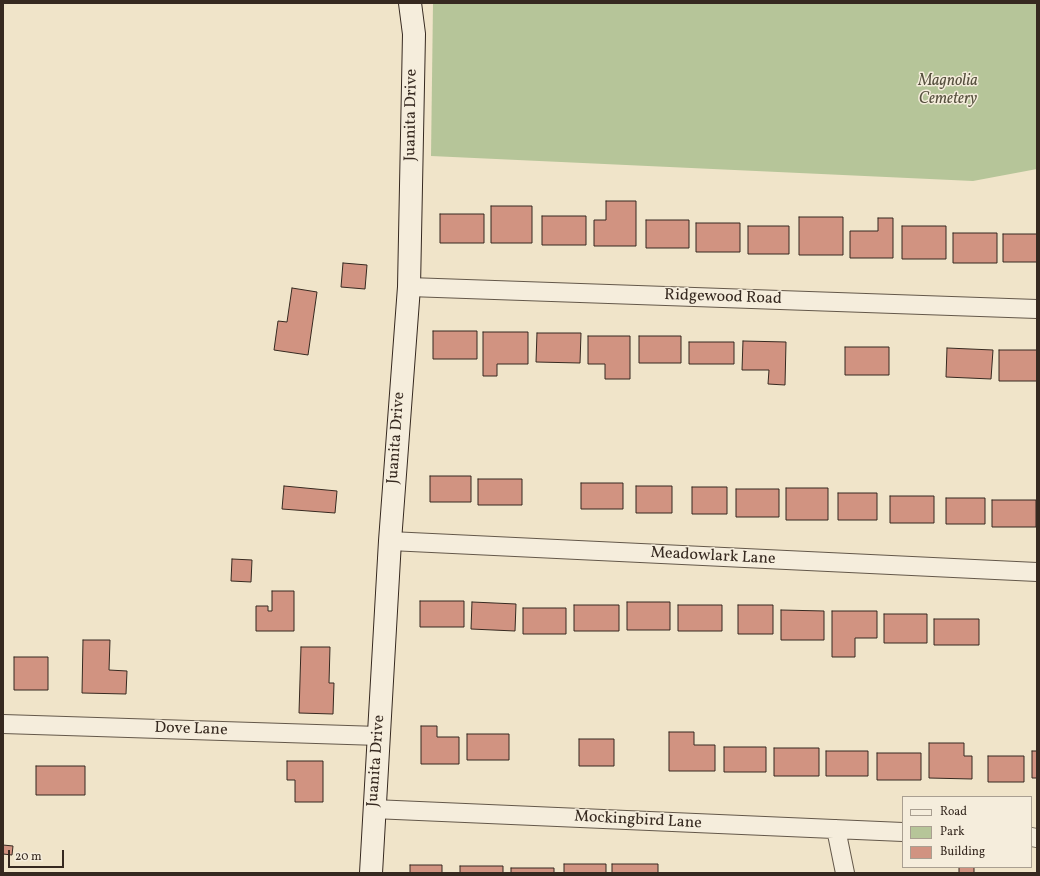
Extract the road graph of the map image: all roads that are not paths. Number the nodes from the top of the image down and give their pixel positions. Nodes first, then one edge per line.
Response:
1 (410, 3) edge
2 (408, 287) junction
3 (1037, 308) edge
4 (390, 541) junction
5 (1037, 572) edge
6 (3, 724) edge
7 (379, 736) junction
8 (373, 809) junction
9 (836, 829) junction
10 (902, 832) edge
11 (371, 873) edge
12 (845, 873) edge

1 - 2 street, Juanita Drive
2 - 3 street, Ridgewood Road
2 - 4 street, Juanita Drive
4 - 5 street, Meadowlark Lane
4 - 7 street, Juanita Drive
6 - 7 street, Dove Lane
7 - 8 street, Juanita Drive
8 - 9 street, Mockingbird Lane
8 - 11 street, Juanita Drive
9 - 10 street, Mockingbird Lane
9 - 12 street

